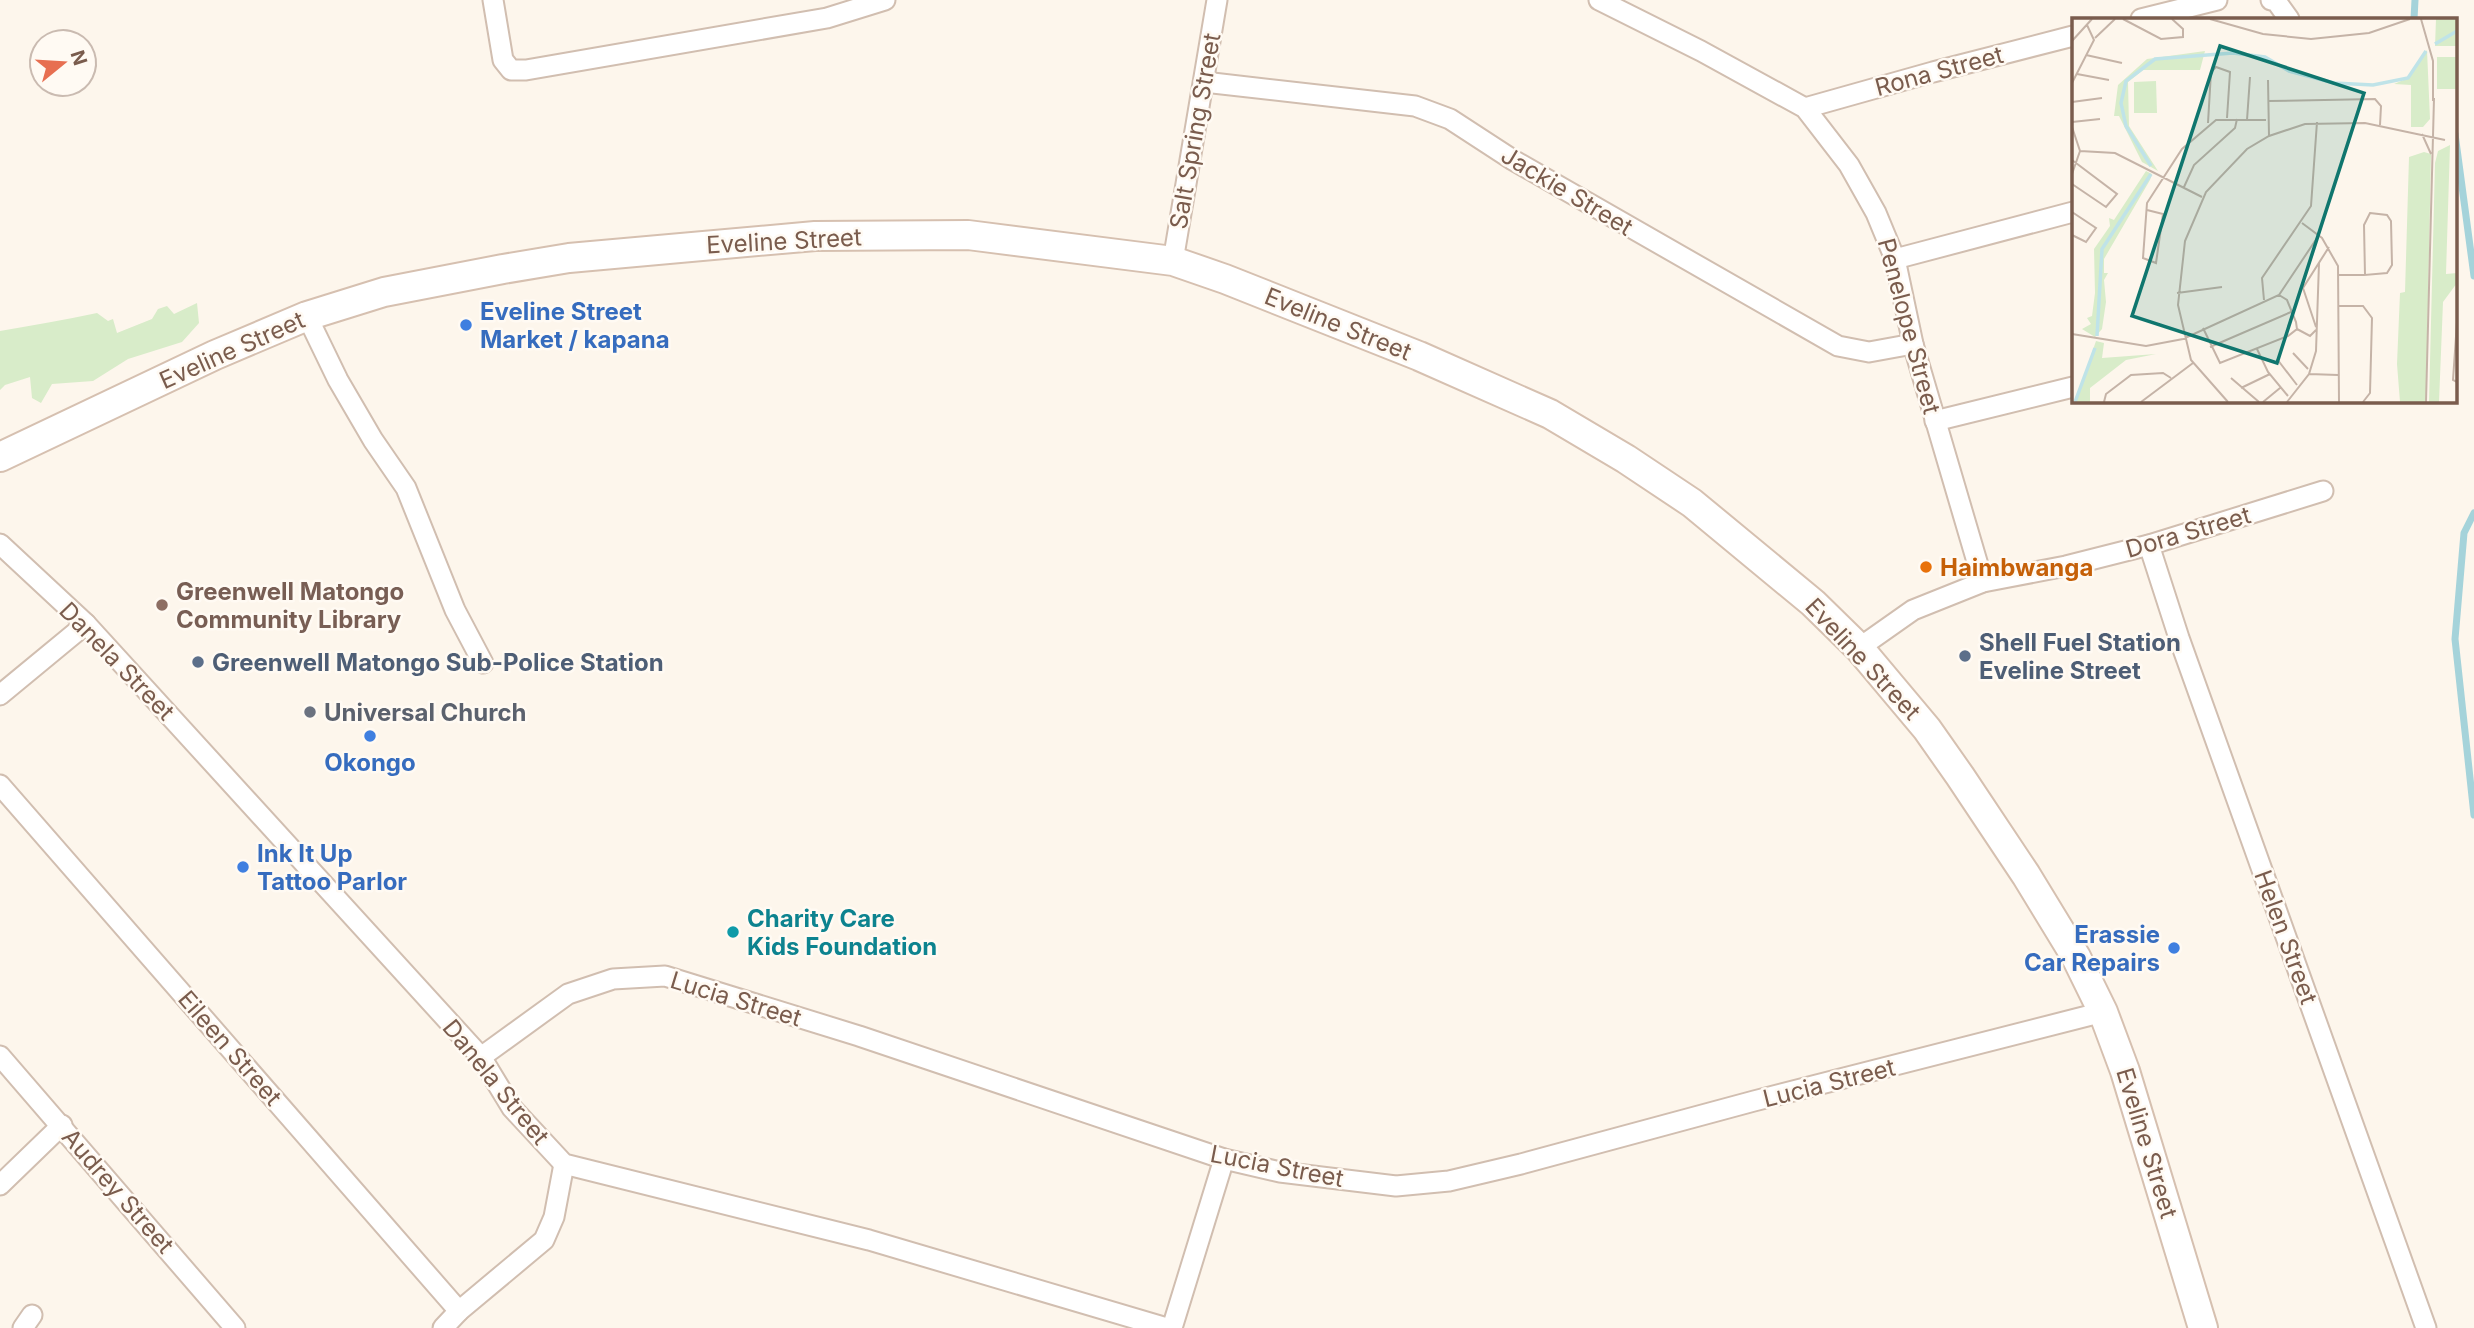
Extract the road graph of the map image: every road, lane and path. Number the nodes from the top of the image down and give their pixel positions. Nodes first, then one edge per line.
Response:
1 (493, 0) edge
2 (885, 0) edge
3 (1217, 0) edge
4 (1599, 0) edge
5 (2217, 0) edge
6 (2271, 0) edge
7 (2145, 18) edge
8 (2288, 18) edge
9 (2072, 36) edge
10 (1203, 82) junction
11 (1805, 108) junction
12 (2072, 212) edge
13 (1895, 259) junction
14 (1172, 261) junction
15 (307, 316) junction
16 (1913, 344) junction
17 (2072, 387) edge
18 (1935, 421) junction
19 (0, 457) edge
20 (2323, 491) dead end
21 (0, 544) edge
22 (2149, 545) junction
23 (1983, 582) junction
24 (86, 624) junction
25 (1859, 648) junction
26 (483, 663) dead end
27 (0, 695) edge
28 (0, 785) edge
29 (2103, 1012) junction
30 (0, 1056) edge
31 (481, 1058) junction
32 (62, 1125) junction
33 (1224, 1159) junction
34 (564, 1164) junction
35 (0, 1185) edge
36 (459, 1311) junction
37 (235, 1328) edge
38 (443, 1328) edge
39 (1167, 1328) edge
40 (1172, 1328) edge
41 (2203, 1328) edge
42 (2426, 1328) edge

1 - 2 street
3 - 10 street, Salt Spring Street
4 - 11 street, Penelope Street
5 - 7 street
6 - 8 street
9 - 11 street, Rona Street
10 - 14 street, Salt Spring Street
10 - 16 street, Jackie Street
11 - 13 street, Penelope Street
12 - 13 street
13 - 16 street, Penelope Street
14 - 15 street, Eveline Street
14 - 25 street, Eveline Street
15 - 19 street, Eveline Street
15 - 26 street
16 - 18 street, Penelope Street
17 - 18 street
18 - 23 street, Penelope Street
20 - 22 street, Dora Street
21 - 24 street, Danela Street
22 - 23 street, Dora Street
22 - 42 street, Helen Street
23 - 25 street, Dora Street
24 - 27 street
24 - 31 street, Danela Street
25 - 29 street, Eveline Street
28 - 36 street, Eileen Street
29 - 33 street, Lucia Street
29 - 41 street, Eveline Street
30 - 32 street, Audrey Street
31 - 33 street, Lucia Street
31 - 34 street, Danela Street
32 - 35 street
32 - 37 street, Audrey Street
33 - 40 street
34 - 36 street
34 - 39 street, Danela Street
36 - 38 street

